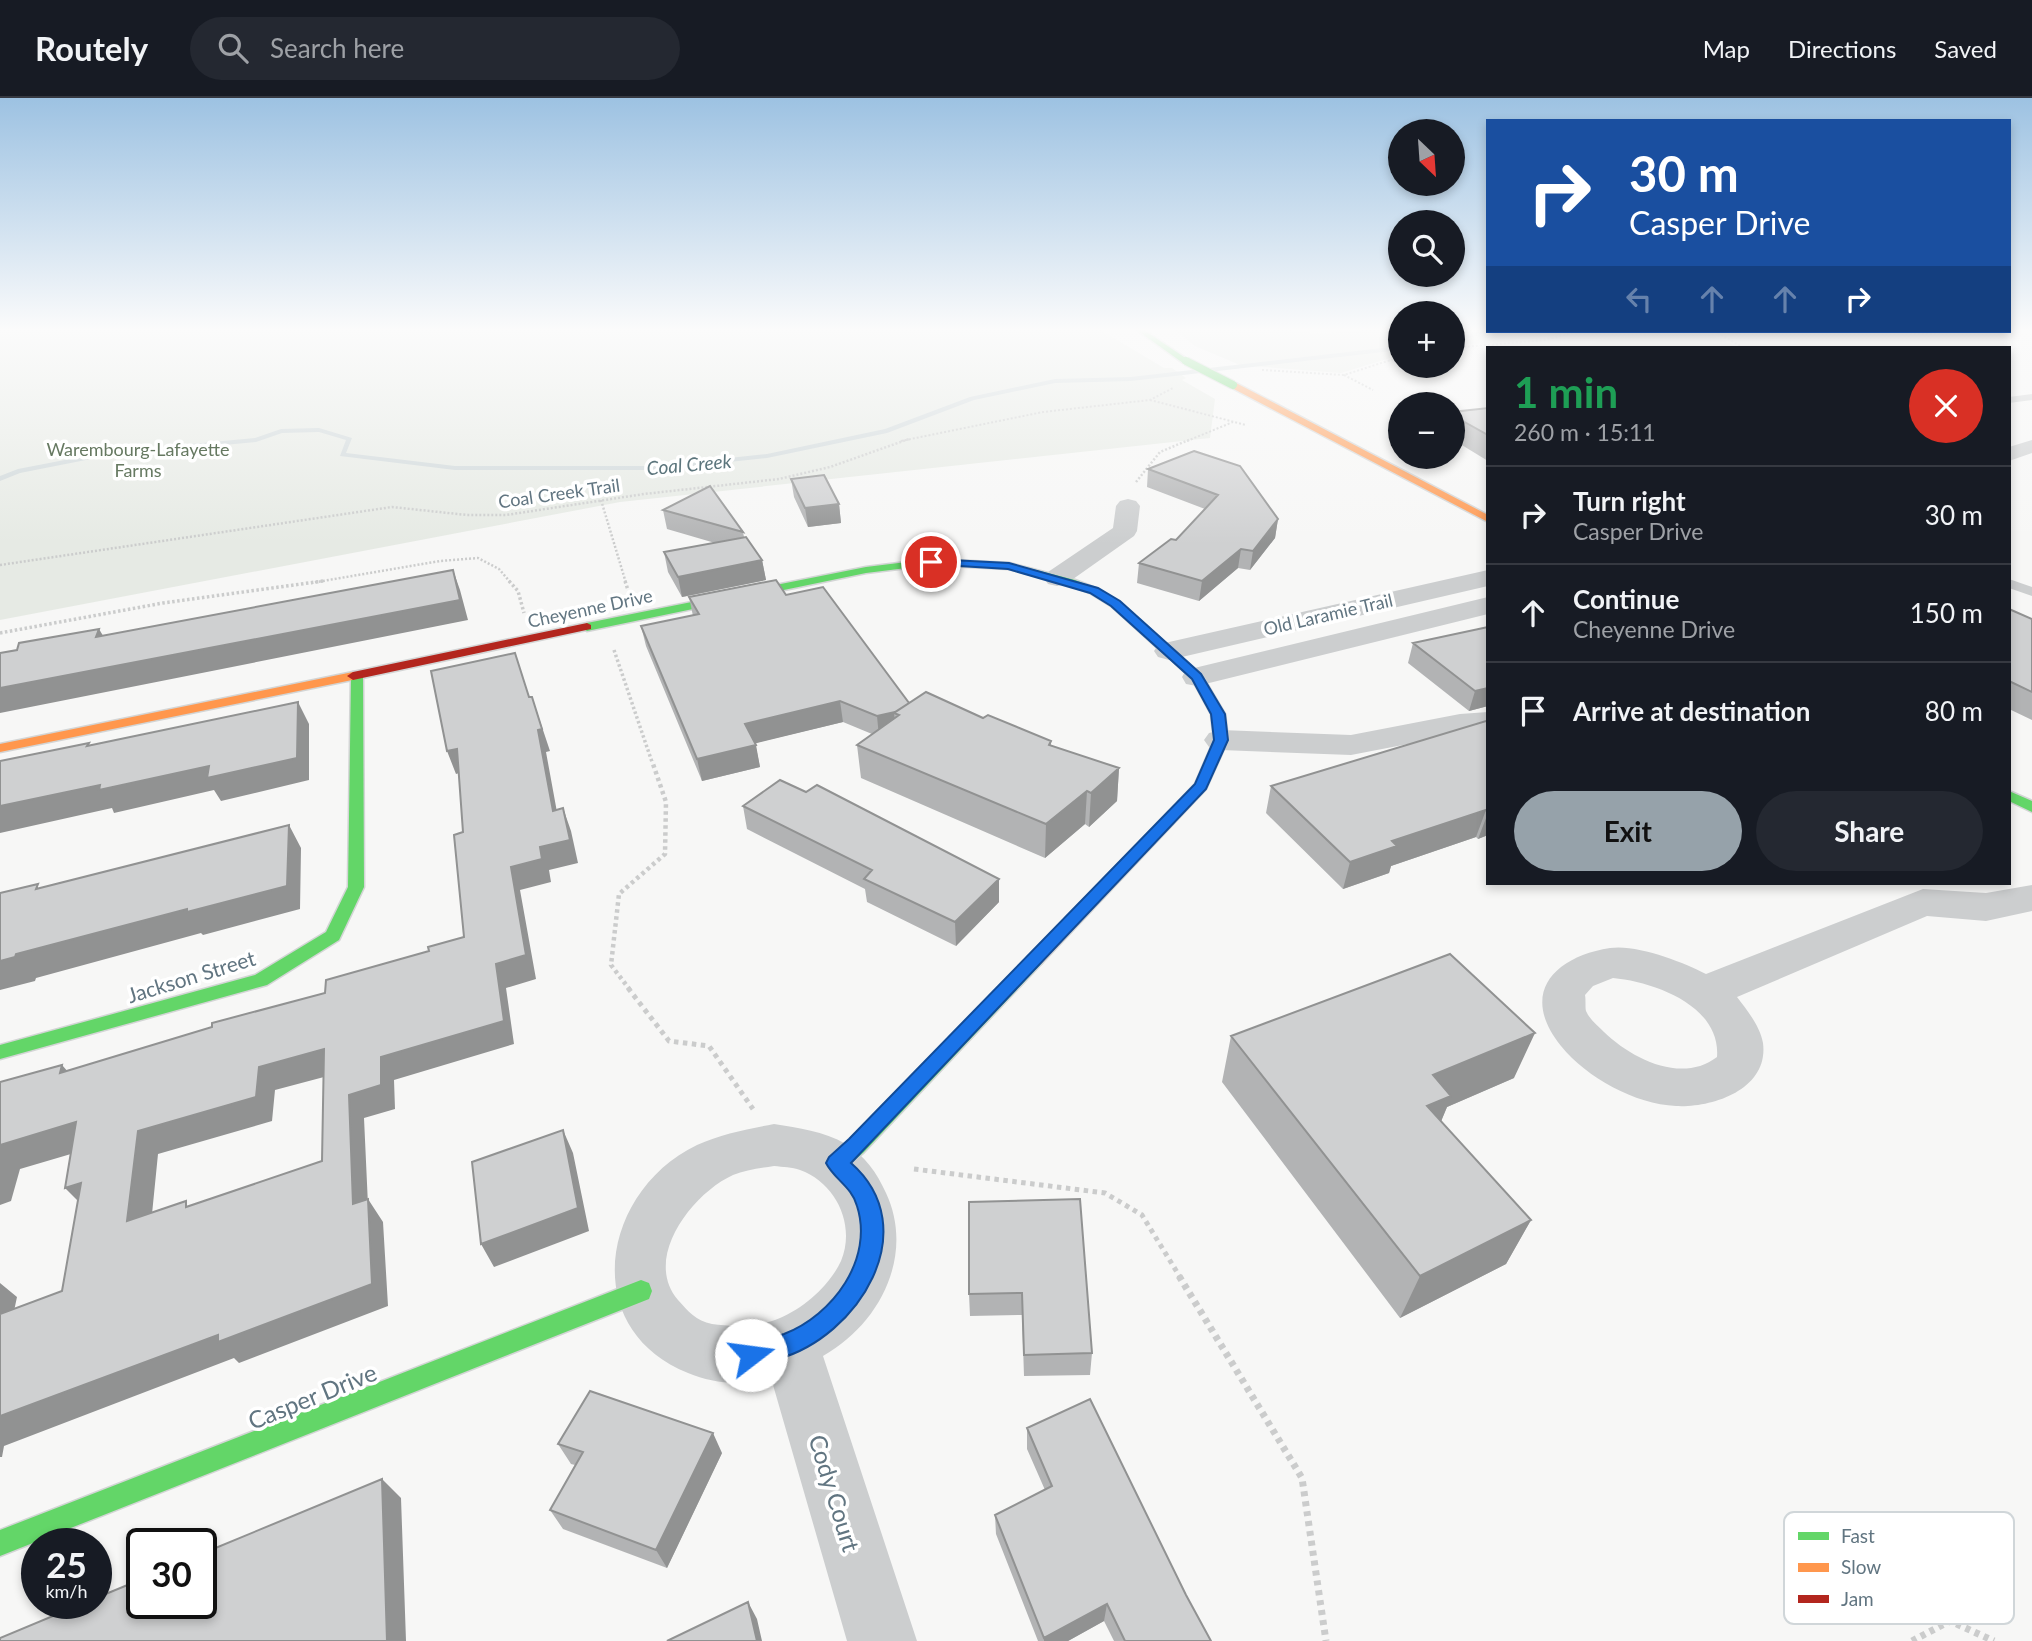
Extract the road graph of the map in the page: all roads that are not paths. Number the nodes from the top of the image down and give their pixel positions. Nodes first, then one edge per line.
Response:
1 (1260, 400) edge
2 (2013, 400) edge
3 (2032, 405) edge
4 (1131, 494) road end
5 (1486, 518) edge
6 (1057, 578) junction
7 (1486, 578) edge
8 (2011, 584) edge
9 (2032, 592) edge
10 (1486, 605) edge
11 (1169, 651) junction
12 (357, 677) junction
13 (1197, 677) junction
14 (1486, 722) edge
15 (1221, 740) junction
16 (0, 748) edge
17 (2011, 796) edge
18 (2032, 807) edge
19 (2032, 898) edge
20 (1704, 993) dead end
21 (0, 1052) edge
22 (836, 1163) junction
23 (641, 1291) junction
24 (790, 1344) junction
25 (0, 1543) edge
26 (882, 1641) edge

1 - 5 street, bridge
2 - 3 lane
4 - 6 street
6 - 11 street, Cheyenne Drive
6 - 12 street, Cheyenne Drive
7 - 11 street, Old Laramie Trail
8 - 9 lane
10 - 13 street, Old Laramie Trail
11 - 13 street
12 - 16 street, Cheyenne Drive
12 - 21 street, Jackson Street
13 - 15 street
14 - 15 street
15 - 22 street
17 - 18 street
19 - 20 street
22 - 23 street
22 - 24 street
23 - 24 street
23 - 25 street, Casper Drive
24 - 26 street, Cody Court

